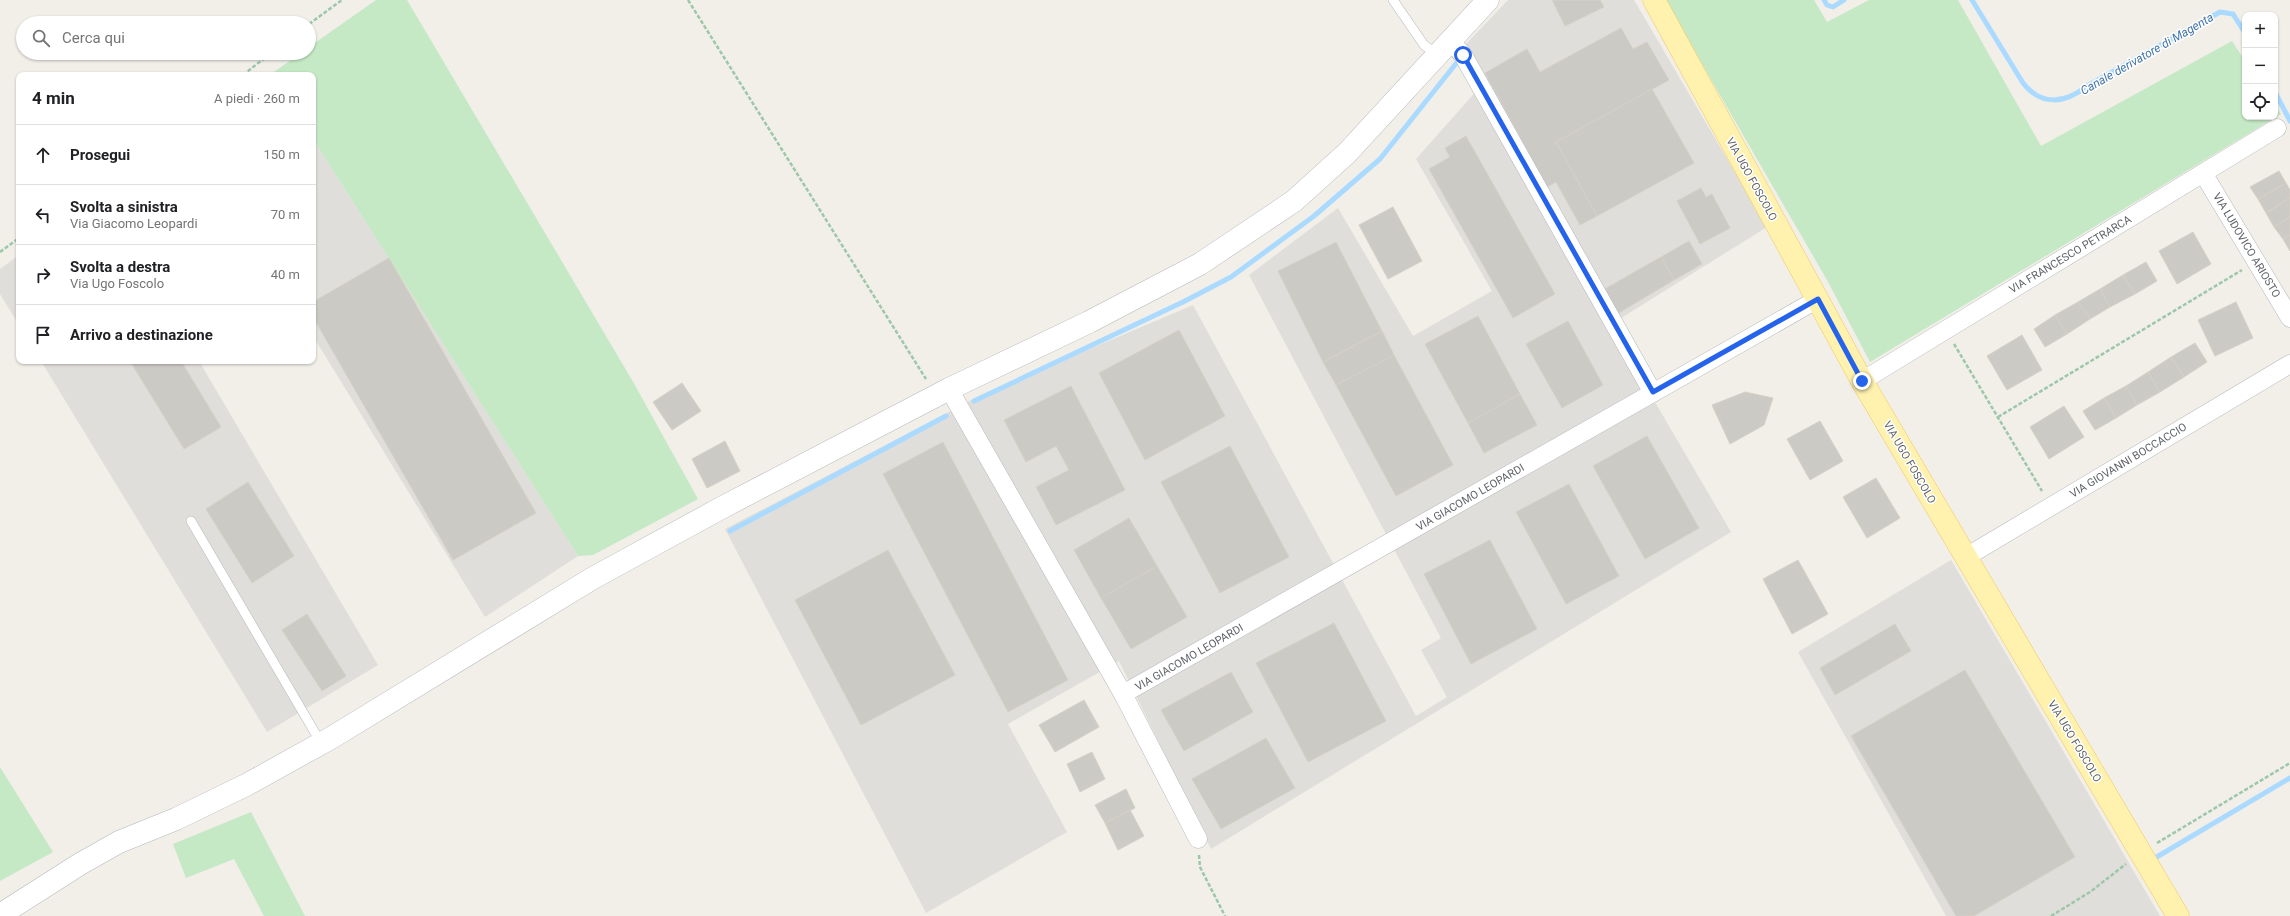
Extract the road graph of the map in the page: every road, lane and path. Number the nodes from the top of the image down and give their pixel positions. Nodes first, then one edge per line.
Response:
1 (342, 0) edge
2 (688, 0) edge
3 (1393, 0) edge
4 (1488, 0) edge
5 (1654, 0) edge
6 (316, 19) edge
7 (1445, 48) junction
8 (262, 60) edge
9 (247, 72) edge
10 (2278, 128) dead end
11 (2203, 173) junction
12 (16, 240) edge
13 (0, 252) edge
14 (2256, 261) junction
15 (1818, 299) junction
16 (2290, 318) edge
17 (1946, 330) junction
18 (2290, 364) edge
19 (1862, 381) junction
20 (942, 392) junction
21 (1653, 392) junction
22 (1998, 417) junction
23 (2051, 506) junction
24 (191, 521) dead end
25 (1966, 556) junction
26 (1123, 694) junction
27 (321, 743) junction
28 (2290, 763) edge
29 (1198, 839) joint
30 (2141, 852) junction
31 (0, 915) edge
32 (1225, 916) edge
33 (2052, 916) edge
34 (2178, 916) edge

1 - 6 path
2 - 20 path
3 - 7 lane
4 - 7 street
5 - 15 main road, VIA UGO FOSCOLO
7 - 20 street
7 - 21 street
8 - 9 path
10 - 11 street, VIA FRANCESCO PETRARCA
11 - 14 street, VIA LUDOVICO ARIOSTO
11 - 17 street, VIA FRANCESCO PETRARCA
12 - 13 path
14 - 16 street, VIA LUDOVICO ARIOSTO
14 - 22 path
15 - 19 main road, VIA UGO FOSCOLO
15 - 21 street, VIA GIACOMO LEOPARDI
17 - 19 street, VIA FRANCESCO PETRARCA
17 - 22 path
18 - 23 street, VIA GIOVANNI BOCCACCIO
19 - 25 main road, VIA UGO FOSCOLO
20 - 26 street
20 - 27 street
21 - 26 street, VIA GIACOMO LEOPARDI
22 - 23 path
23 - 25 street, VIA GIOVANNI BOCCACCIO
24 - 27 lane
25 - 30 main road, VIA UGO FOSCOLO
26 - 29 street
27 - 31 street
28 - 30 path
29 - 32 path
30 - 33 path
30 - 34 main road, VIA UGO FOSCOLO

